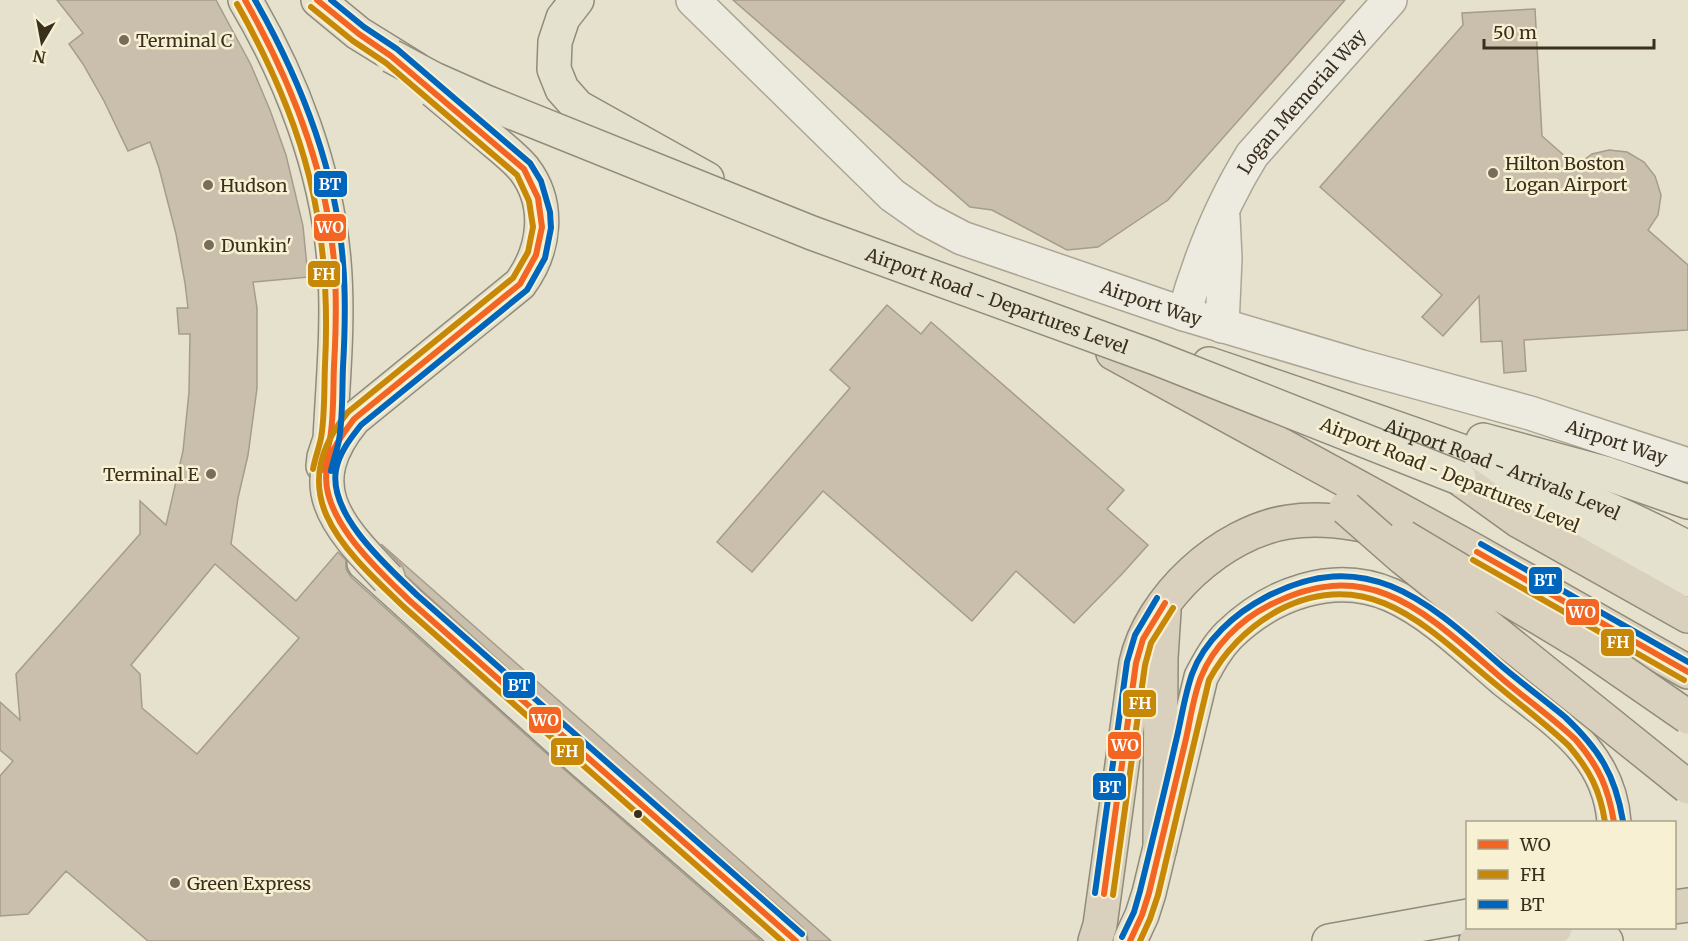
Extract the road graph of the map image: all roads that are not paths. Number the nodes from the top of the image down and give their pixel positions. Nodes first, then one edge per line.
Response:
1 (244, 0) edge
2 (318, 0) edge
3 (577, 0) edge
4 (693, 0) edge
5 (1390, 0) edge
6 (391, 56) junction
7 (438, 80) junction
8 (1223, 209) junction
9 (762, 210) junction
10 (1015, 302) junction
11 (1184, 314) junction
12 (1222, 326) junction
13 (1372, 419) junction
14 (330, 439) junction
15 (1688, 465) edge
16 (1460, 478) junction
17 (1688, 502) edge
18 (1346, 508) junction
19 (1688, 548) edge
20 (1477, 552) junction
21 (1688, 580) edge
22 (1165, 603) junction
23 (1688, 616) edge
24 (1688, 672) edge
25 (1688, 717) edge
26 (1688, 787) edge
27 (1614, 821) edge
28 (1160, 848) junction
29 (1466, 916) edge
30 (1580, 931) edge
31 (1100, 936) edge
32 (790, 941) edge
33 (796, 941) edge
34 (1130, 941) edge
35 (1329, 941) edge
36 (1476, 941) edge

1 - 14 main road
2 - 6 main road, Airport Road - Departures Level
2 - 7 main road, Airport Road - Arrivals Level
3 - 9 main road
4 - 11 street, Airport Way
5 - 8 street, Logan Memorial Way
6 - 10 main road, Airport Road - Departures Level, bridge
6 - 33 main road, bridge
7 - 9 main road, Airport Road - Arrivals Level
7 - 14 main road
8 - 11 street, Logan Memorial Way
8 - 12 street, Logan Memorial Way
9 - 10 main road, Airport Road - Arrivals Level
10 - 13 main road, Airport Road - Arrivals Level
10 - 16 main road, Airport Road - Departures Level, bridge
10 - 18 highway, bridge
10 - 20 highway
11 - 12 street, Airport Way
12 - 15 street, Airport Way
13 - 17 main road
13 - 19 main road, Airport Road - Arrivals Level
14 - 32 main road
16 - 21 main road, Airport Road - Departures Level
16 - 23 highway
18 - 25 highway, bridge
18 - 26 highway, bridge
20 - 22 highway
20 - 24 highway
22 - 28 highway
22 - 31 highway
27 - 28 main road
28 - 34 main road
29 - 35 main road
30 - 36 highway

